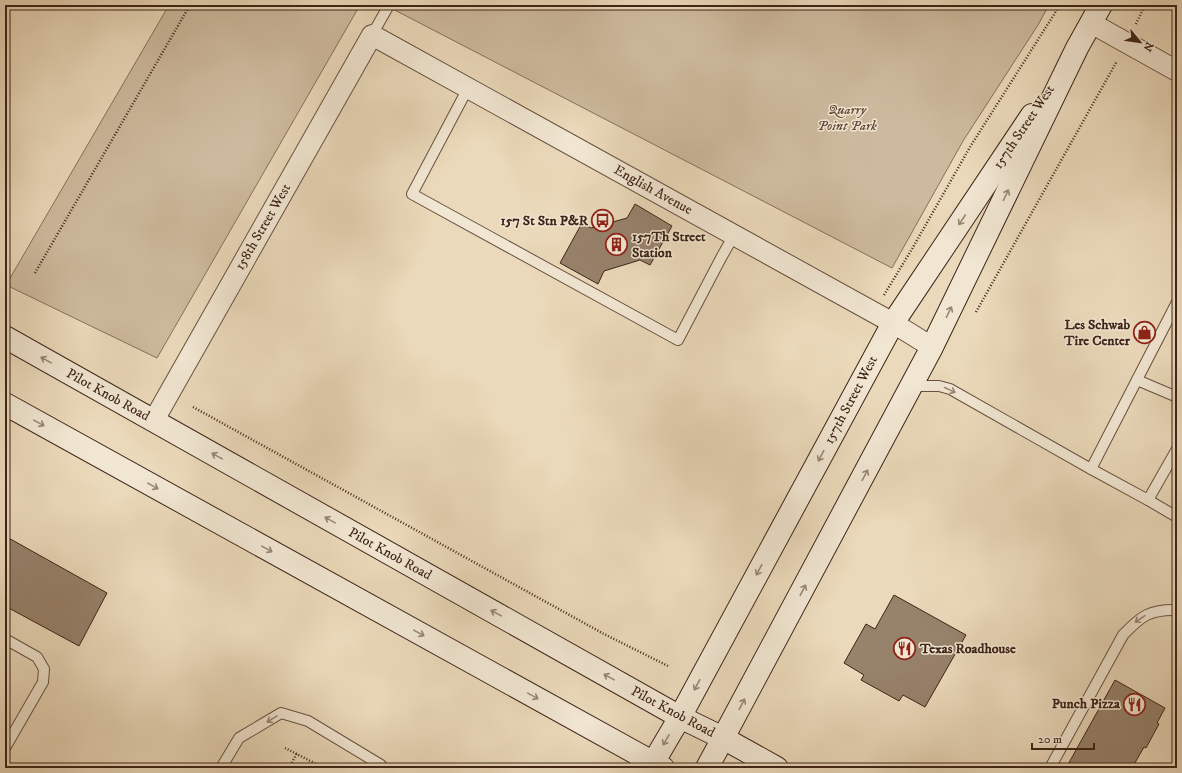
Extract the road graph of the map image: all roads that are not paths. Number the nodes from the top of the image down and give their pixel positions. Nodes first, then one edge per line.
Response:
1 (389, 5) edge
2 (1096, 14) edge
3 (372, 34) junction
4 (1077, 48) junction
5 (1177, 71) edge
6 (468, 88) junction
7 (734, 235) junction
8 (1177, 302) edge
9 (893, 323) junction
10 (5, 337) edge
11 (932, 348) junction
12 (1137, 380) junction
13 (912, 386) junction
14 (1177, 397) edge
15 (5, 404) edge
16 (154, 420) junction
17 (1177, 449) edge
18 (1091, 469) junction
19 (1148, 500) junction
20 (1177, 517) edge
21 (1177, 610) edge
22 (5, 639) edge
23 (680, 717) junction
24 (723, 738) junction
25 (5, 748) edge
26 (655, 766) edge
27 (221, 768) edge
28 (381, 768) edge
29 (707, 768) edge
30 (777, 768) edge
31 (1050, 768) edge

1 - 3 lane
2 - 4 street, 157th Street West
2 - 5 street
3 - 6 street, English Avenue
3 - 16 street, 158th Street West
4 -> 9 street, 157th Street West
11 -> 4 street, 157th Street West
6 - 7 street, English Avenue
6 - 7 lane
7 - 9 street, English Avenue
8 - 12 lane
9 - 11 street, English Avenue
9 -> 23 street, 157th Street West
16 -> 10 street, Pilot Knob Road
11 - 13 street, 157th Street West
12 - 14 lane
12 - 18 lane
13 -> 18 lane
24 -> 13 street, 157th Street West
15 -> 26 street
23 -> 16 street, Pilot Knob Road
17 - 19 lane
18 - 19 lane
19 - 20 lane
21 -> 31 lane
22 - 25 lane
23 - 24 street, Pilot Knob Road
23 -> 26 street, 157th Street West
24 - 29 street, 157th Street West
24 - 30 street, Pilot Knob Road
28 -> 27 lane

